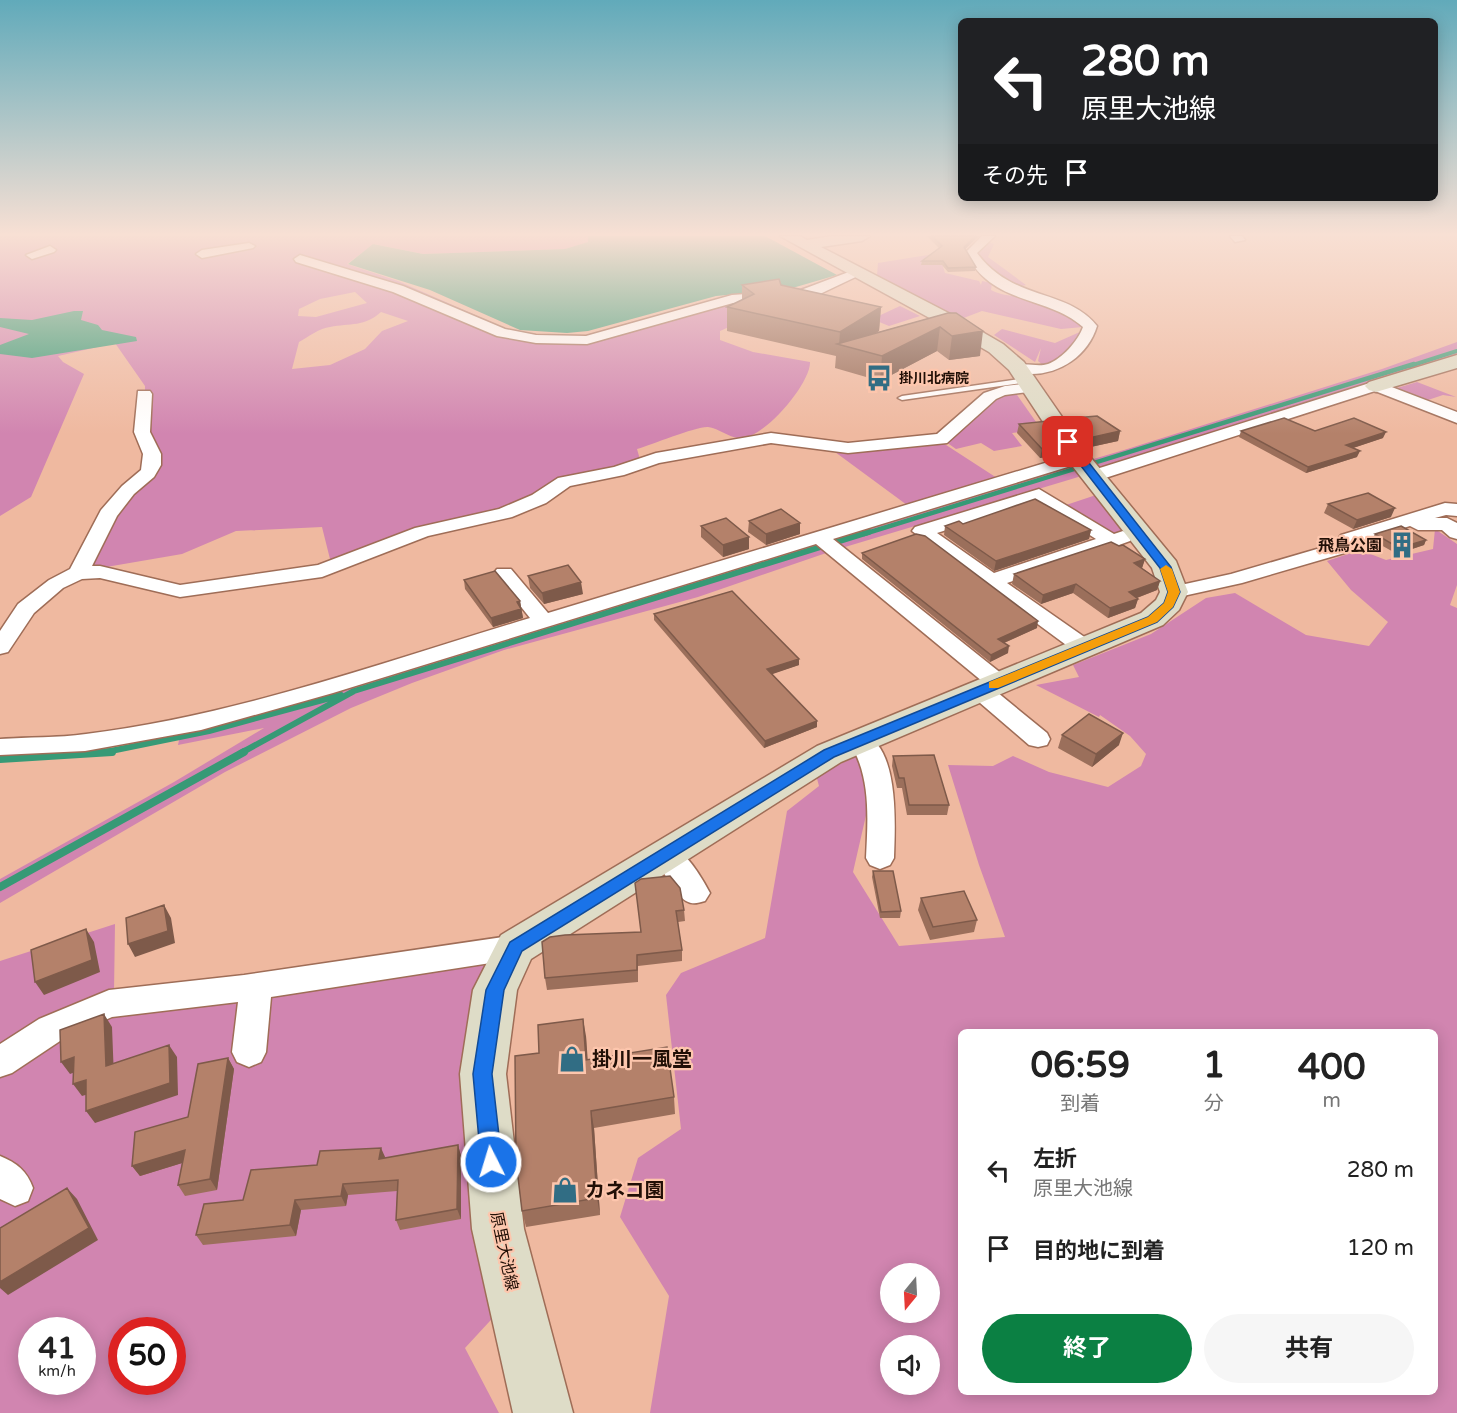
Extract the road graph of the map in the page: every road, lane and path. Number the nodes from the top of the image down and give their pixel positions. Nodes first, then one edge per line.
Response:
1 (429, 302) edge
2 (718, 302) edge
3 (911, 302) edge
4 (1045, 302) edge
5 (1457, 361) edge
6 (1026, 379) junction
7 (1376, 386) junction
8 (144, 394) dead end
9 (902, 398) dead end
10 (1457, 418) edge
11 (1085, 466) junction
12 (1457, 510) edge
13 (1400, 523) junction
14 (1457, 533) edge
15 (1125, 537) junction
16 (824, 541) junction
17 (78, 573) junction
18 (504, 573) dead end
19 (992, 581) junction
20 (1174, 592) junction
21 (544, 621) junction
22 (0, 647) edge
23 (1085, 648) junction
24 (989, 687) junction
25 (1038, 739) dead end
26 (861, 741) junction
27 (0, 747) edge
28 (666, 853) junction
29 (880, 858) dead end
30 (695, 893) dead end
31 (516, 947) junction
32 (256, 986) junction
33 (249, 1052) dead end
34 (0, 1062) edge
35 (543, 1413) edge

1 - 2 street
3 - 6 main road
4 - 6 street
5 - 7 main road
6 - 9 lane
6 - 11 main road
6 - 17 street
7 - 10 street
7 - 11 street
8 - 17 street
11 - 15 main road
11 - 16 street
12 - 13 street
13 - 14 street
13 - 20 street
15 - 19 street
15 - 19 street
15 - 20 main road
16 - 21 street
16 - 24 street
17 - 22 street
18 - 21 street
19 - 23 street
20 - 23 main road
21 - 27 street
23 - 24 main road
24 - 25 street
24 - 26 main road
26 - 28 main road
26 - 29 street
28 - 30 street
28 - 31 main road
31 - 32 street
31 - 35 main road, 原里大池線
32 - 33 street
32 - 34 street

